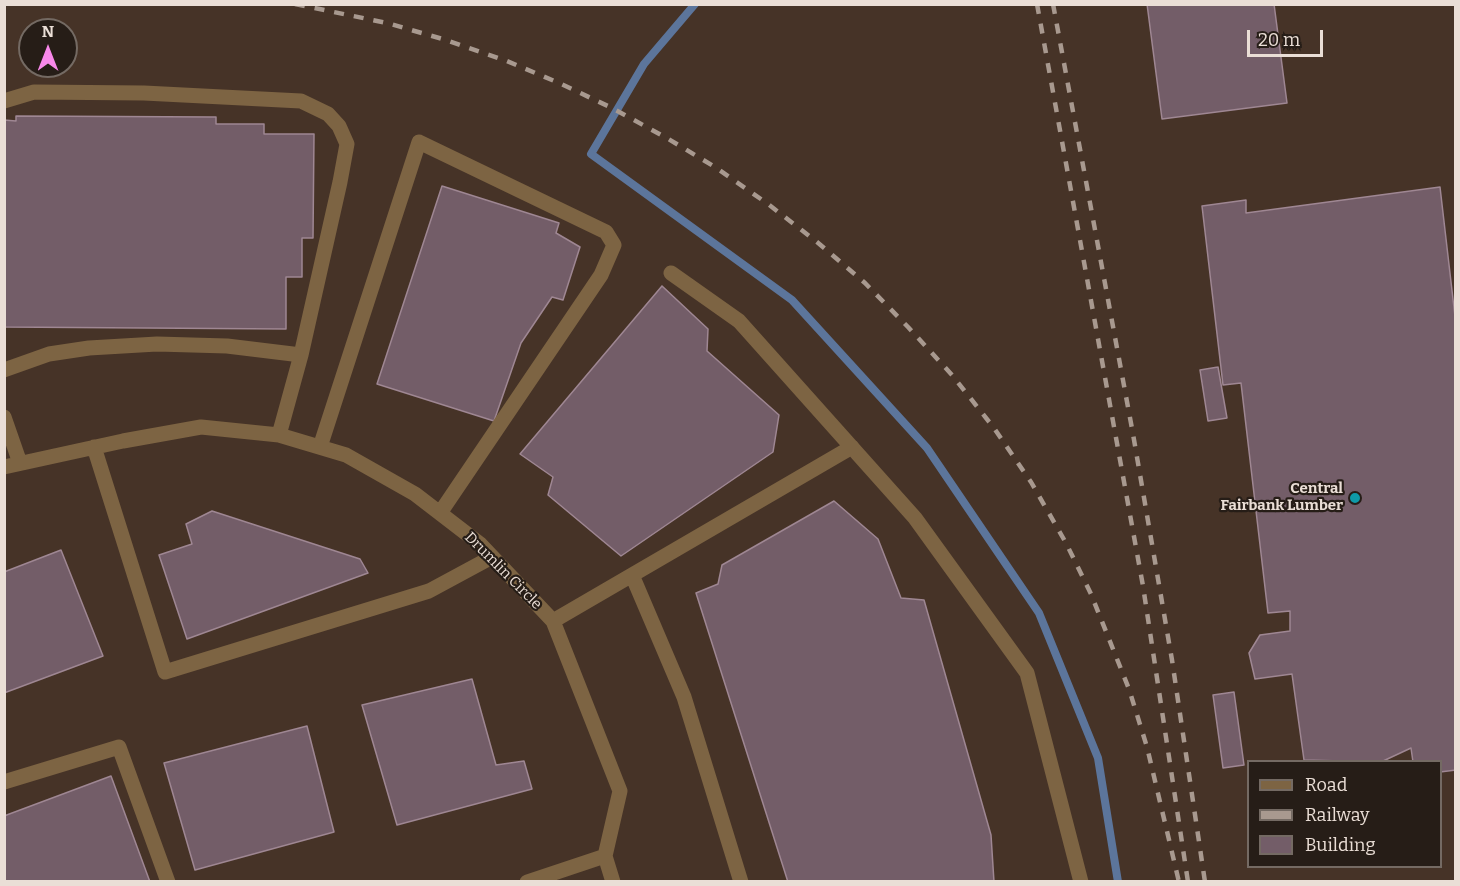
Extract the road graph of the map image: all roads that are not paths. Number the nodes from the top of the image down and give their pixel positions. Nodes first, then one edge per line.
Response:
1 (4, 100) edge
2 (671, 273) dead end
3 (300, 355) junction
4 (4, 370) edge
5 (4, 417) edge
6 (279, 435) junction
7 (94, 447) junction
8 (320, 447) junction
9 (852, 447) junction
10 (20, 463) junction
11 (4, 467) edge
12 (440, 513) junction
13 (492, 557) junction
14 (632, 575) junction
15 (553, 621) junction
16 (4, 782) edge
17 (605, 856) junction
18 (168, 882) edge
19 (527, 882) edge
20 (613, 882) edge
21 (741, 882) edge
22 (1081, 882) edge

1 - 3 street
2 - 9 street
3 - 4 street
3 - 6 street
5 - 10 street
6 - 7 street, Drumlin Circle
6 - 8 street, Drumlin Circle
7 - 10 street, Drumlin Circle
7 - 13 street
8 - 12 street, Drumlin Circle
8 - 12 street
9 - 14 street
9 - 22 street
10 - 11 street, Drumlin Circle
12 - 13 street, Drumlin Circle
13 - 15 street, Drumlin Circle
14 - 15 street
14 - 21 street
15 - 17 street, Drumlin Circle
16 - 18 street
17 - 19 street
17 - 20 street

